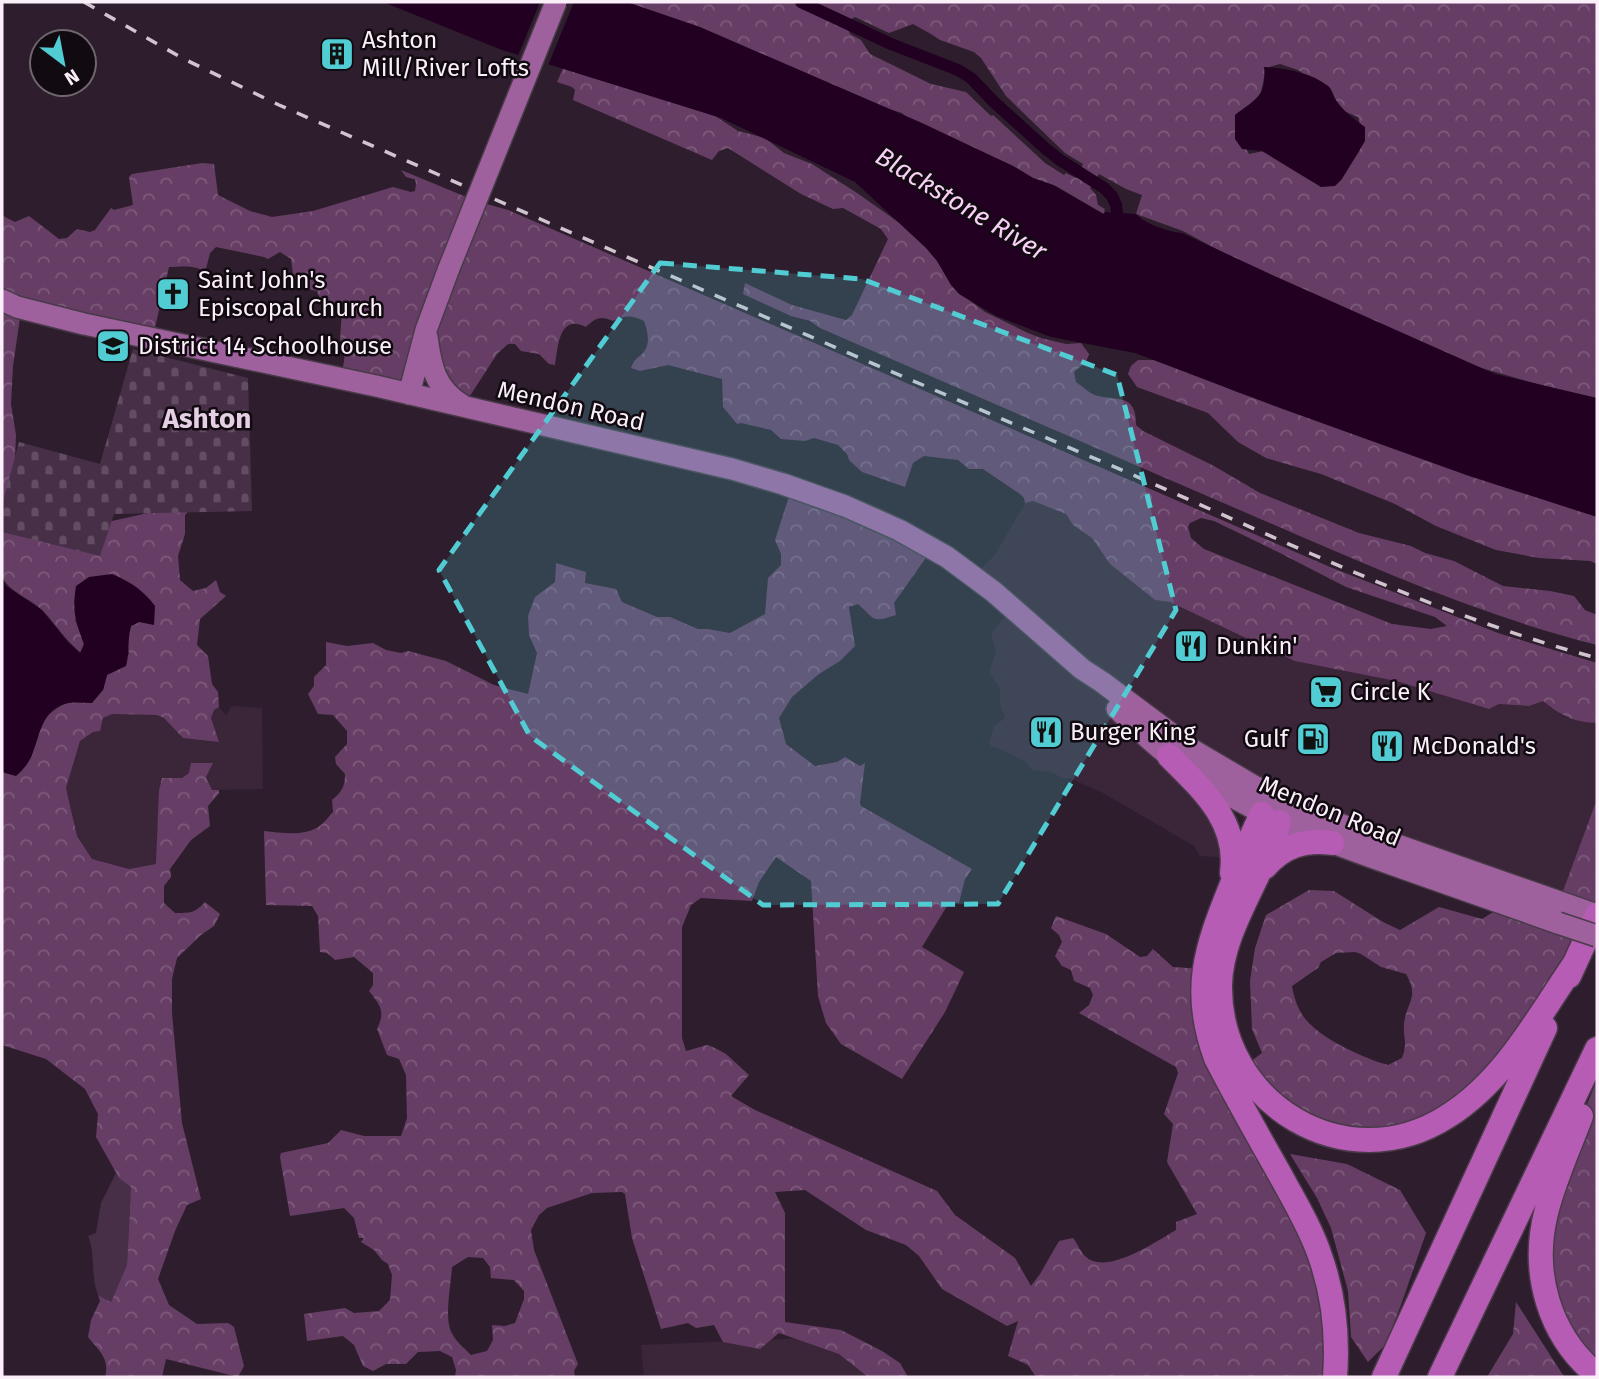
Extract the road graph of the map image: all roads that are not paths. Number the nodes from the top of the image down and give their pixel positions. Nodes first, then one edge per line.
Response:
1 (556, 2) edge
2 (2, 300) edge
3 (426, 330) junction
4 (410, 394) junction
5 (473, 410) junction
6 (1082, 669) junction
7 (1168, 756) junction
8 (1274, 812) junction
9 (1332, 844) junction
10 (1257, 879) junction
11 (1225, 901) junction
12 (1562, 914) junction
13 (1597, 915) edge
14 (1597, 936) edge
15 (1575, 962) junction
16 (1597, 1049) edge
17 (1597, 1071) edge
18 (1597, 1375) edge
19 (1335, 1377) edge
20 (1384, 1377) edge
21 (1440, 1377) edge

1 - 3 main road, bridge
2 - 4 main road, Mendon Road
3 - 4 main road
3 - 5 main road
4 - 5 main road, Mendon Road
5 - 6 main road, Mendon Road
6 - 7 main road, Mendon Road
6 - 8 main road, Mendon Road
7 - 8 main road, Mendon Road
7 - 11 highway
8 - 9 main road, Mendon Road
8 - 10 highway
8 - 11 highway
8 - 12 main road, Mendon Road
9 - 10 highway
9 - 12 main road, Mendon Road
10 - 15 highway
11 - 19 highway
12 - 13 main road, Mendon Road
12 - 14 main road, Mendon Road, bridge
13 - 15 highway
15 - 20 highway
16 - 21 highway
17 - 18 highway

